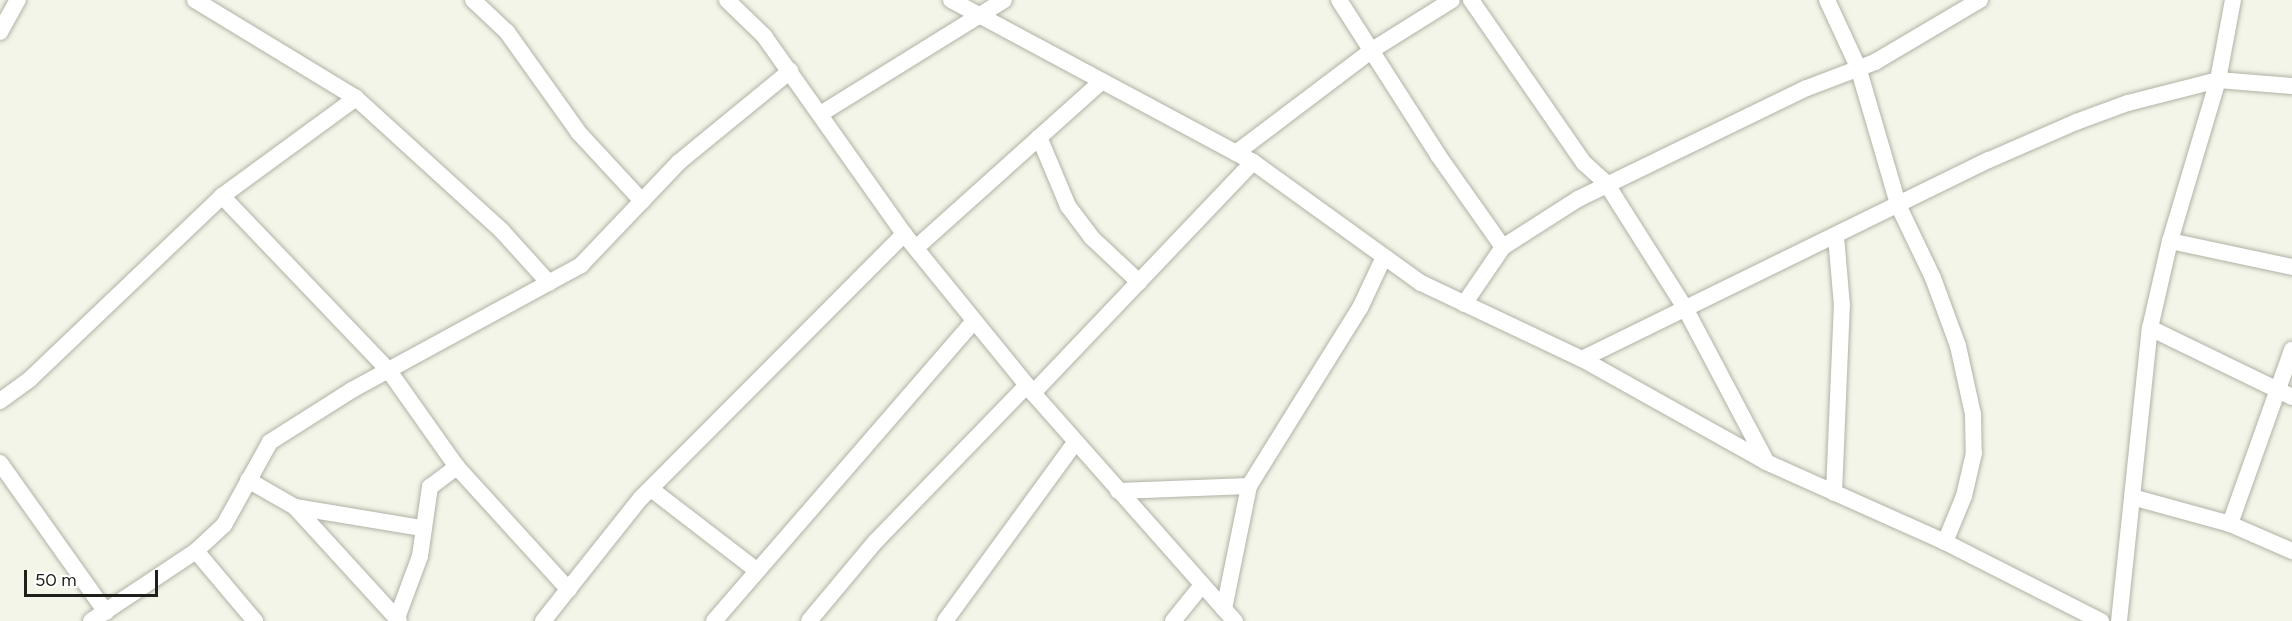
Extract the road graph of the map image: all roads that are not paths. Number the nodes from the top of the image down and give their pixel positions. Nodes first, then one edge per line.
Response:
1 (18, 0) edge
2 (195, 0) edge
3 (473, 0) edge
4 (727, 0) edge
5 (951, 0) edge
6 (1004, 0) edge
7 (1339, 0) edge
8 (1452, 0) edge
9 (1471, 0) edge
10 (1827, 0) edge
11 (1980, 0) edge
12 (2233, 0) edge
13 (982, 17) junction
14 (0, 32) edge
15 (1372, 50) junction
16 (1858, 67) junction
17 (790, 71) junction
18 (2218, 80) junction
19 (1100, 83) junction
20 (2292, 86) edge
21 (356, 98) junction
22 (822, 113) junction
23 (1039, 137) junction
24 (1236, 153) junction
25 (1253, 162) junction
26 (1606, 183) junction
27 (222, 196) junction
28 (642, 201) junction
29 (1899, 207) junction
30 (904, 234) junction
31 (1836, 236) junction
32 (2170, 241) junction
33 (917, 247) junction
34 (1503, 247) junction
35 (1383, 259) junction
36 (2292, 267) edge
37 (1139, 282) junction
38 (549, 283) junction
39 (1464, 304) junction
40 (1685, 308) junction
41 (974, 321) junction
42 (2150, 328) junction
43 (2292, 350) edge
44 (1582, 359) junction
45 (390, 371) junction
46 (1030, 389) junction
47 (2276, 389) junction
48 (2292, 397) edge
49 (0, 401) edge
50 (1075, 443) junction
51 (1766, 462) junction
52 (0, 464) edge
53 (457, 467) junction
54 (248, 480) junction
55 (1249, 486) junction
56 (651, 489) junction
57 (1118, 491) junction
58 (1834, 493) junction
59 (2132, 497) junction
60 (295, 507) junction
61 (2230, 524) junction
62 (422, 528) junction
63 (1945, 542) junction
64 (196, 551) junction
65 (2292, 551) edge
66 (755, 569) junction
67 (1202, 585) junction
68 (569, 590) junction
69 (106, 612) junction
70 (1229, 615) edge
71 (398, 620) edge
72 (91, 621) edge
73 (255, 621) edge
74 (543, 621) edge
75 (714, 621) edge
76 (809, 621) edge
77 (945, 621) edge
78 (1173, 621) edge
79 (2101, 621) edge
80 (2119, 621) edge

1 - 14 street
2 - 21 street
3 - 28 street
4 - 17 street
5 - 13 street
6 - 13 street
7 - 15 street
8 - 15 street
9 - 26 street
10 - 16 street
11 - 16 street
12 - 18 street
13 - 19 street
13 - 22 street
15 - 24 street
15 - 34 street
16 - 26 street
16 - 29 street
17 - 22 street
17 - 28 street
18 - 20 street
18 - 29 street
18 - 32 street
19 - 23 street
19 - 24 street
21 - 27 street
21 - 38 street
22 - 30 street
23 - 33 street
23 - 37 street
24 - 25 street
25 - 35 street
25 - 37 street
26 - 34 street
26 - 40 street
27 - 45 street
27 - 49 street
28 - 38 street
29 - 31 street
29 - 63 street
30 - 33 street
30 - 56 street
31 - 40 street
31 - 58 street
32 - 36 street
32 - 42 street
33 - 41 street
34 - 39 street
35 - 39 street
35 - 55 street
37 - 46 street
38 - 45 street
39 - 44 street
40 - 44 street
40 - 51 street
41 - 46 street
41 - 66 street
42 - 47 street
42 - 59 street
43 - 47 street
44 - 51 street
45 - 53 street
45 - 54 street
46 - 50 street
46 - 76 street
47 - 48 street
47 - 61 street
50 - 57 street
50 - 77 street
51 - 58 street
52 - 69 street
53 - 62 street
53 - 68 street
54 - 60 street
54 - 64 street
55 - 57 street
55 - 70 street
56 - 66 street
56 - 68 street
57 - 67 street
58 - 63 street
59 - 61 street
59 - 80 street
60 - 62 street
60 - 71 street
61 - 65 street
62 - 71 street
63 - 79 street
64 - 69 street
64 - 73 street
66 - 75 street
67 - 70 street
67 - 78 street
68 - 74 street
69 - 72 street

